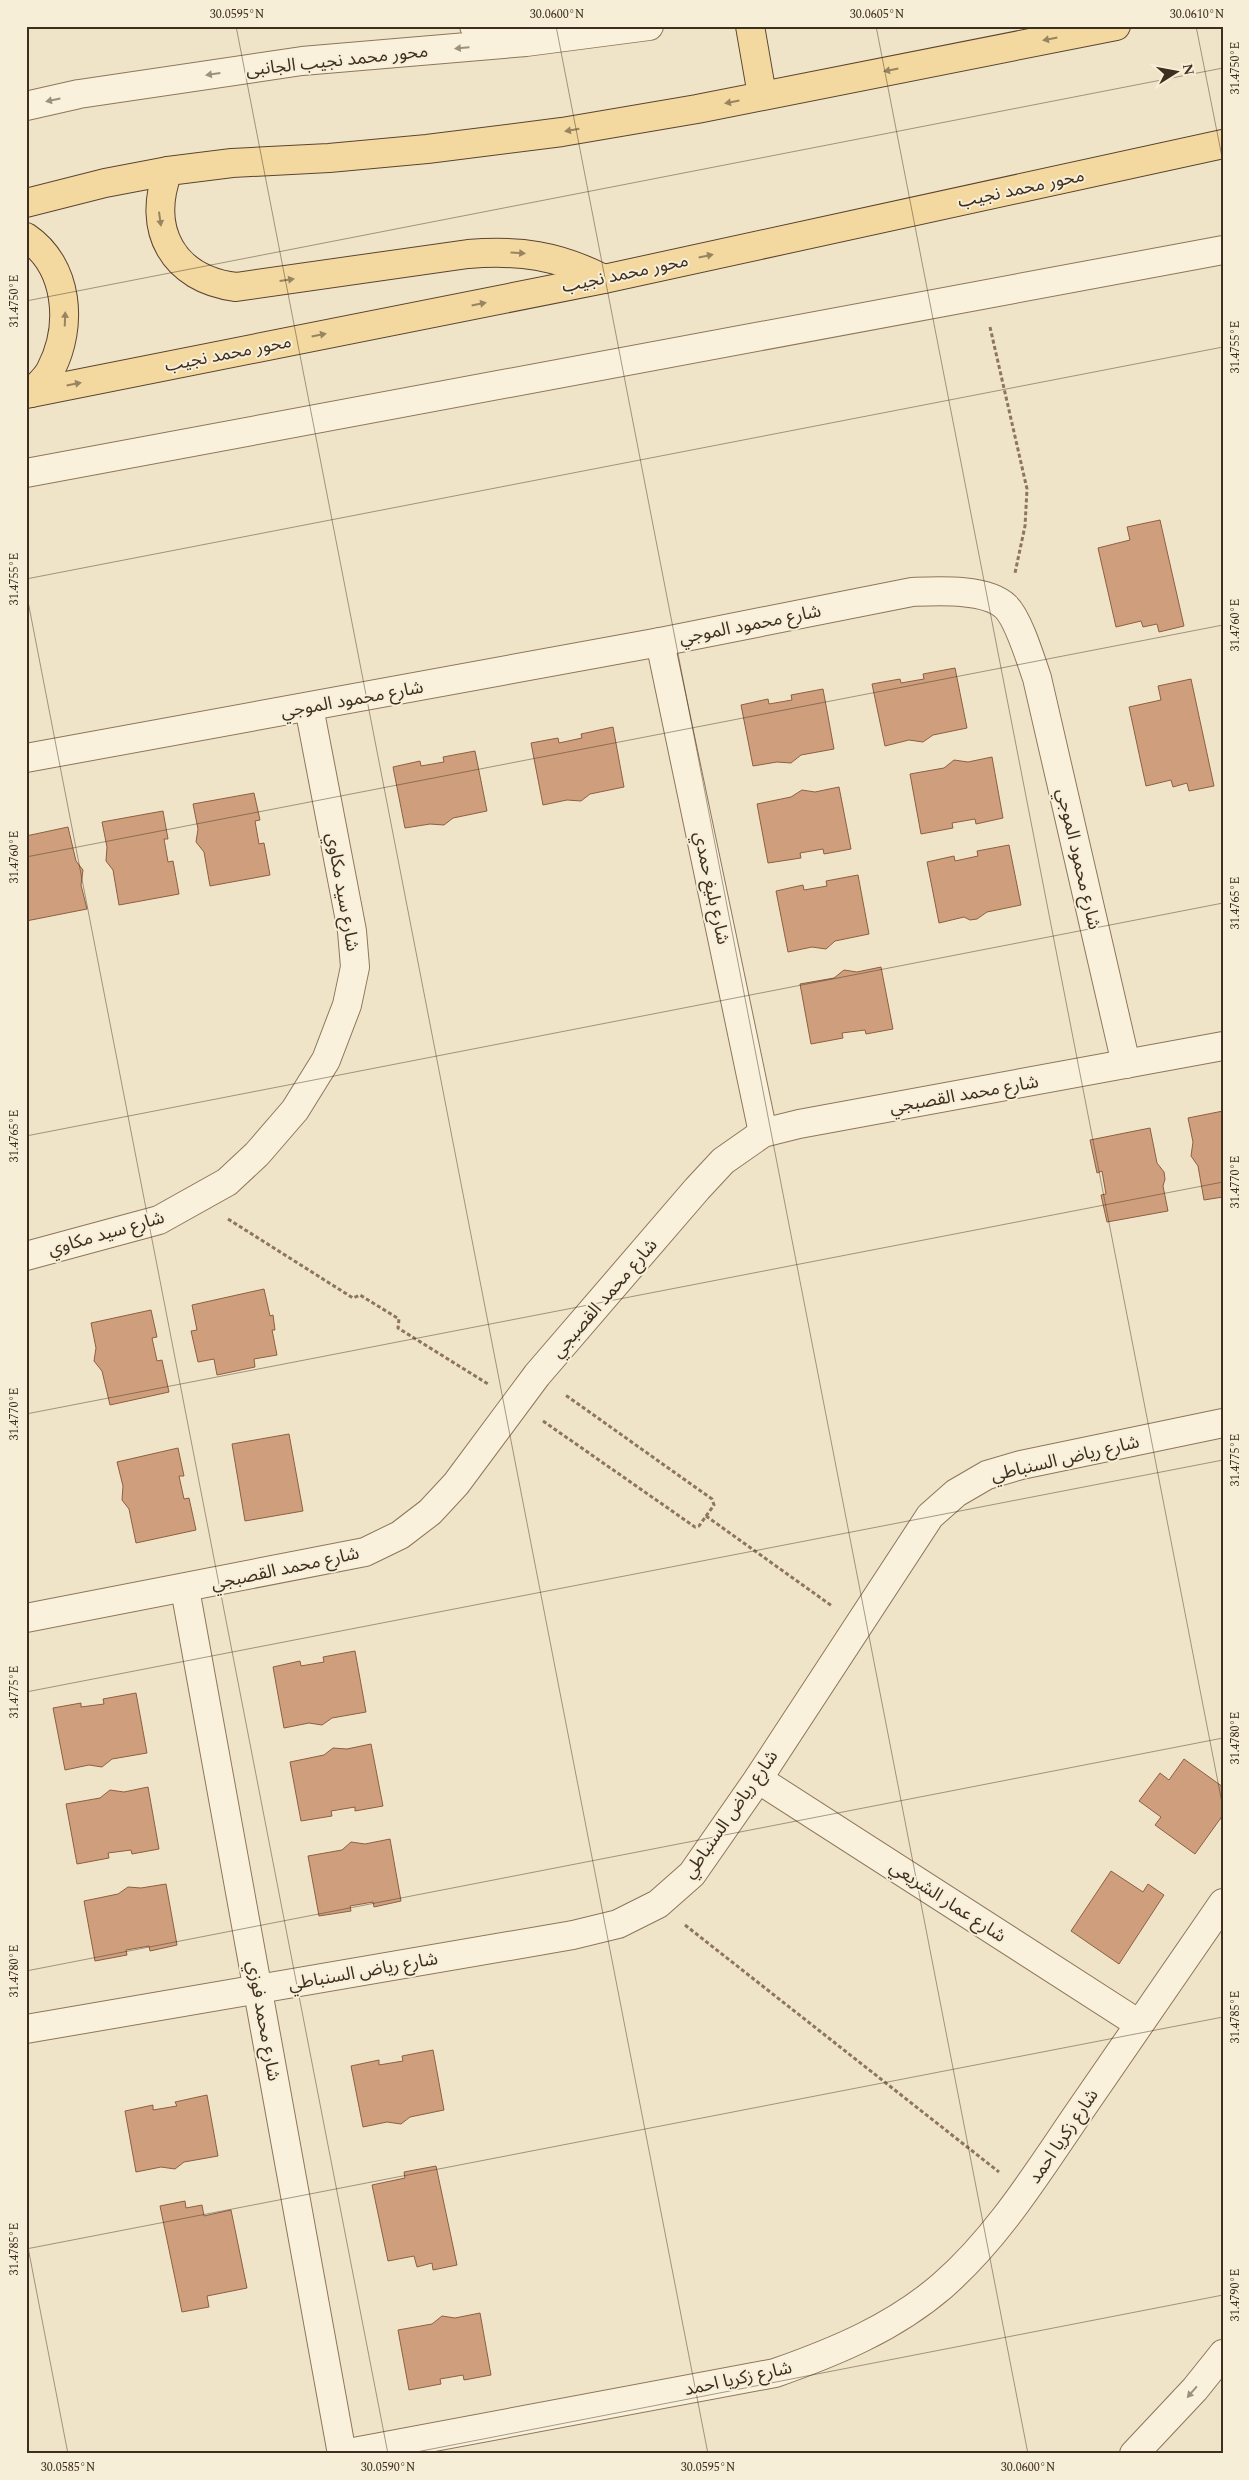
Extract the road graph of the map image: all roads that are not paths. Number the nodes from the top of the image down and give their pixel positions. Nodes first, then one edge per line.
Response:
1 (474, 26) edge
2 (649, 26) edge
3 (750, 26) edge
4 (1116, 26) edge
5 (526, 42) junction
6 (762, 95) junction
7 (26, 106) edge
8 (1223, 144) edge
9 (168, 171) junction
10 (26, 203) edge
11 (26, 237) edge
12 (1223, 250) edge
13 (604, 279) junction
14 (29, 393) edge
15 (26, 473) edge
16 (660, 642) junction
17 (309, 707) junction
18 (26, 758) edge
19 (1223, 1046) edge
20 (1126, 1064) junction
21 (763, 1133) junction
22 (26, 1256) edge
23 (1223, 1423) edge
24 (185, 1589) junction
25 (26, 1618) edge
26 (758, 1778) junction
27 (1223, 1903) edge
28 (258, 1989) junction
29 (1139, 2024) junction
30 (26, 2029) edge
31 (1223, 2354) edge
32 (342, 2454) edge
33 (1134, 2454) edge

1 - 5 street
2 - 5 street, محور محمد نجيب الجانبى
3 - 6 main road
4 -> 6 main road
5 -> 7 street, محور محمد نجيب الجانبى
6 -> 9 main road
13 -> 8 main road, محور محمد نجيب
9 - 10 main road
9 -> 13 main road
14 -> 11 main road
12 - 15 street
14 -> 13 main road, محور محمد نجيب
16 - 17 street, شارع محمود الموجي
16 - 20 street, شارع محمود الموجي
16 - 21 street, شارع بليغ حمدي
17 - 18 street, شارع محمود الموجي
17 - 22 street, شارع سيد مكاوي
19 - 20 street, شارع محمد القصبجي
20 - 21 street, شارع محمد القصبجي
21 - 24 street, شارع محمد القصبجي
23 - 26 street, شارع رياض السنباطي
24 - 25 street, شارع محمد القصبجي
24 - 28 street, شارع محمد فوزي
26 - 28 street, شارع رياض السنباطي
26 - 29 street, شارع عمار الشريعي
27 - 29 street, شارع زكريا احمد
28 - 30 street, شارع رياض السنباطي
28 - 32 street, شارع محمد فوزي
29 - 32 street, شارع زكريا احمد
31 -> 33 street

